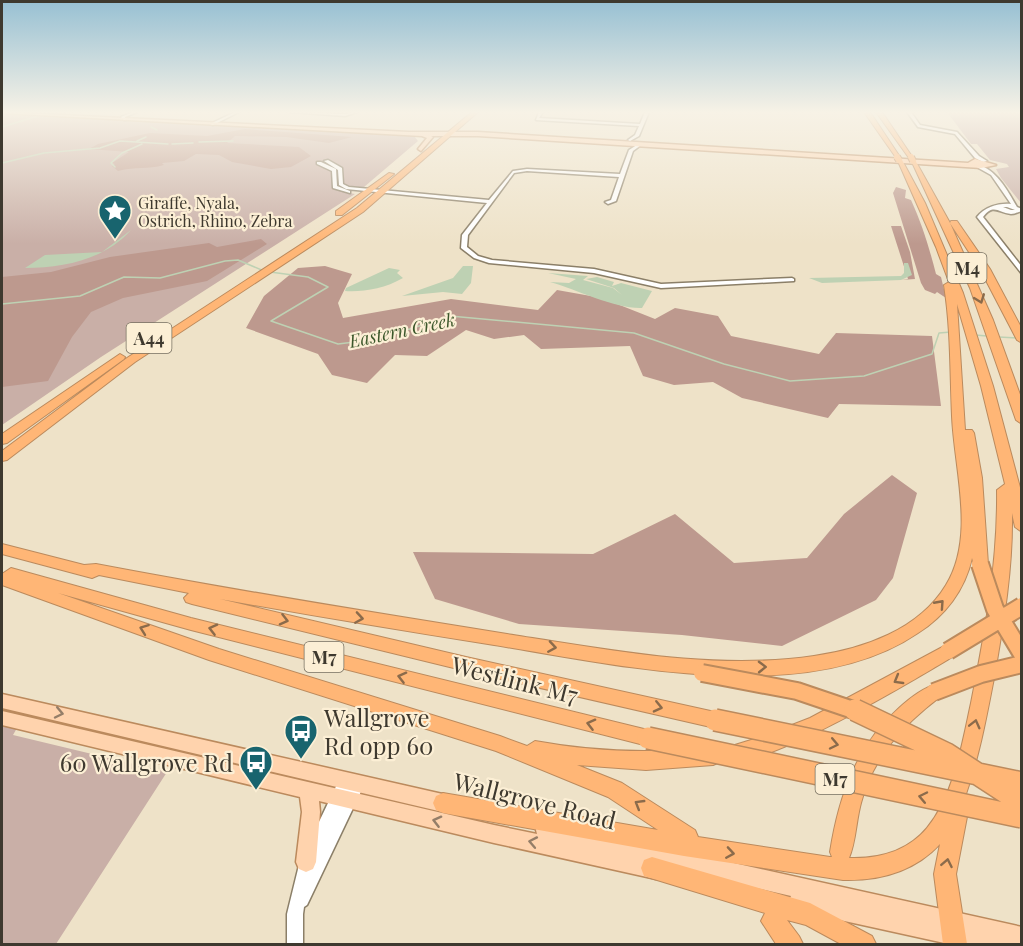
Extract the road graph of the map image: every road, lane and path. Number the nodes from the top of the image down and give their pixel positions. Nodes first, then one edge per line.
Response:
1 (412, 156) edge
2 (424, 156) edge
3 (626, 156) edge
4 (882, 156) edge
5 (897, 156) edge
6 (910, 156) edge
7 (971, 156) edge
8 (975, 162) junction
9 (992, 166) junction
10 (993, 174) junction
11 (622, 176) junction
12 (370, 190) junction
13 (381, 194) junction
14 (1010, 197) junction
15 (490, 202) junction
16 (608, 202) dead end
17 (999, 206) junction
18 (938, 207) junction
19 (1009, 212) junction
20 (1019, 212) edge
21 (985, 219) junction
22 (1022, 272) edge
23 (252, 276) junction
24 (792, 280) dead end
25 (954, 283) junction
26 (1022, 340) edge
27 (959, 384) junction
28 (1022, 420) edge
29 (2, 440) edge
30 (2, 457) edge
31 (1012, 486) junction
32 (1022, 526) edge
33 (2, 549) edge
34 (2, 571) edge
35 (84, 571) junction
36 (2, 579) edge
37 (1022, 606) edge
38 (1022, 654) edge
39 (620, 658) junction
40 (1022, 664) edge
41 (2, 701) edge
42 (2, 718) edge
43 (500, 744) junction
44 (961, 781) junction
45 (1022, 783) edge
46 (308, 789) junction
47 (348, 790) junction
48 (443, 803) junction
49 (1022, 803) edge
50 (1022, 817) edge
51 (687, 837) dead end
52 (841, 852) dead end
53 (306, 862) junction
54 (652, 868) junction
55 (296, 914) junction
56 (773, 921) dead end
57 (953, 934) edge
58 (1022, 938) edge
59 (295, 945) edge
60 (791, 945) edge
61 (864, 945) edge
62 (994, 945) edge

1 - 12 highway, A44
2 - 13 highway, A44
3 - 11 street
4 - 8 main road
5 - 25 highway, M4
6 - 18 highway, M4
7 - 8 street
8 - 9 main road
8 - 9 main road
8 - 10 street
9 - 10 street
10 - 14 street
11 - 15 street
11 - 16 street
12 - 12 street
12 - 13 street
12 - 23 highway, A44
13 - 15 street
13 - 23 highway, A44
14 - 17 street
14 - 20 street
15 - 24 street
17 - 19 street
17 - 20 street
17 - 21 street
18 - 26 highway
18 -> 28 highway, M4
19 - 20 street
19 - 21 street
21 - 22 street
23 - 29 highway, A44
23 - 30 highway, A44
25 - 27 highway
25 - 31 highway, M4
27 - 38 highway, bridge
39 -> 27 highway
31 - 32 highway, M4
44 -> 31 highway
33 - 35 highway, Westlink M7 / M7
50 -> 34 highway, Westlink M7 / M7, bridge
35 -> 39 highway
35 -> 45 highway, Westlink M7 / M7, bridge
43 -> 36 highway
37 -> 43 highway, bridge
39 - 49 highway, bridge
40 - 52 highway, bridge
41 -> 47 main road, Wallgrove Road
42 - 46 main road, Wallgrove Road
51 -> 43 highway
48 -> 44 highway
57 -> 44 highway
46 - 47 main road, Wallgrove Road
46 - 53 main road
47 - 48 main road, Wallgrove Road
47 - 53 street
54 -> 47 main road, Wallgrove Road
47 - 55 street
48 - 57 main road, Wallgrove Road
53 - 55 street
54 - 57 main road, Wallgrove Road
54 - 61 highway
55 - 59 street
56 - 60 highway
57 - 58 main road, Wallgrove Road
57 - 62 main road, Wallgrove Road

